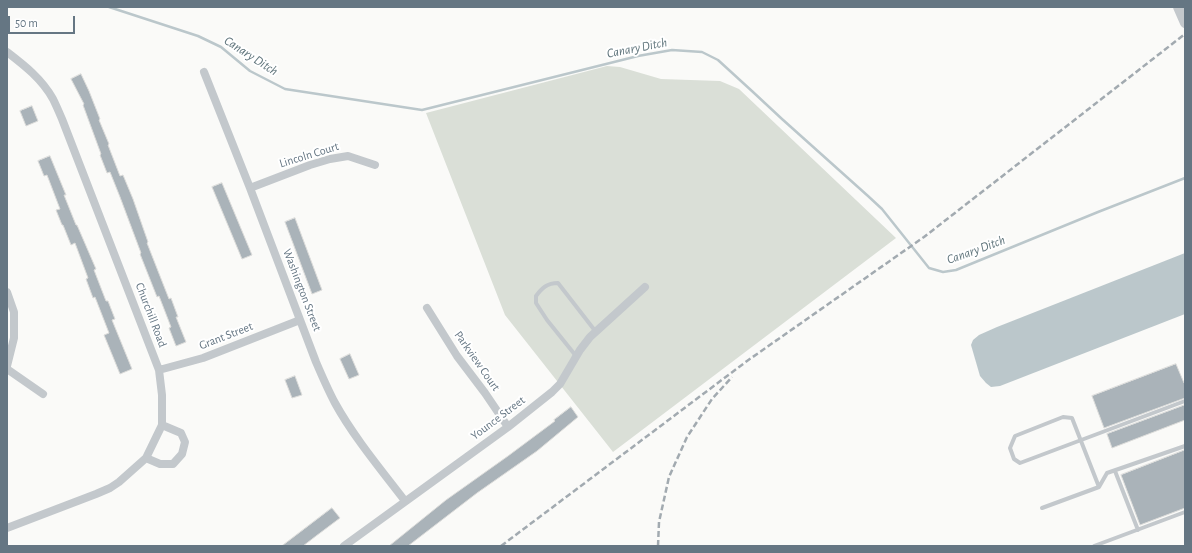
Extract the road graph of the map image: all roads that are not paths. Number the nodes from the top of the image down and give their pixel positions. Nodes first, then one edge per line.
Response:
1 (1178, 7) edge
2 (1185, 23) edge
3 (7, 52) edge
4 (204, 72) dead end
5 (375, 165) dead end
6 (250, 188) junction
7 (645, 287) dead end
8 (7, 292) edge
9 (427, 308) dead end
10 (300, 320) junction
11 (596, 332) junction
12 (577, 356) junction
13 (7, 366) edge
14 (7, 369) edge
15 (159, 370) junction
16 (43, 394) dead end
17 (1185, 401) edge
18 (162, 425) junction
19 (508, 427) junction
20 (1080, 440) junction
21 (1185, 446) edge
22 (146, 458) junction
23 (1115, 471) junction
24 (1099, 487) junction
25 (405, 501) junction
26 (1042, 508) dead end
27 (1185, 512) edge
28 (7, 528) edge
29 (1138, 530) junction
30 (344, 546) edge
31 (1094, 546) edge

1 - 2 street
3 - 15 street, Churchill Road
4 - 6 street, Washington Street
5 - 6 street, Lincoln Court
6 - 10 street, Washington Street
7 - 11 street, Younce Street
8 - 13 street
9 - 19 street, Parkview Court
10 - 15 street, Grant Street
10 - 25 street, Washington Street
11 - 12 street, Younce Street
11 - 12 lane
12 - 19 street, Younce Street
14 - 16 street
15 - 18 street, Churchill Road
17 - 20 lane
18 - 22 street, Churchill Road
18 - 22 street
19 - 25 street, Younce Street
20 - 20 lane
20 - 24 lane
21 - 23 lane
22 - 28 street, Churchill Road
23 - 24 lane
23 - 29 lane
24 - 26 lane
25 - 30 street, Younce Street
27 - 29 lane
29 - 31 lane

